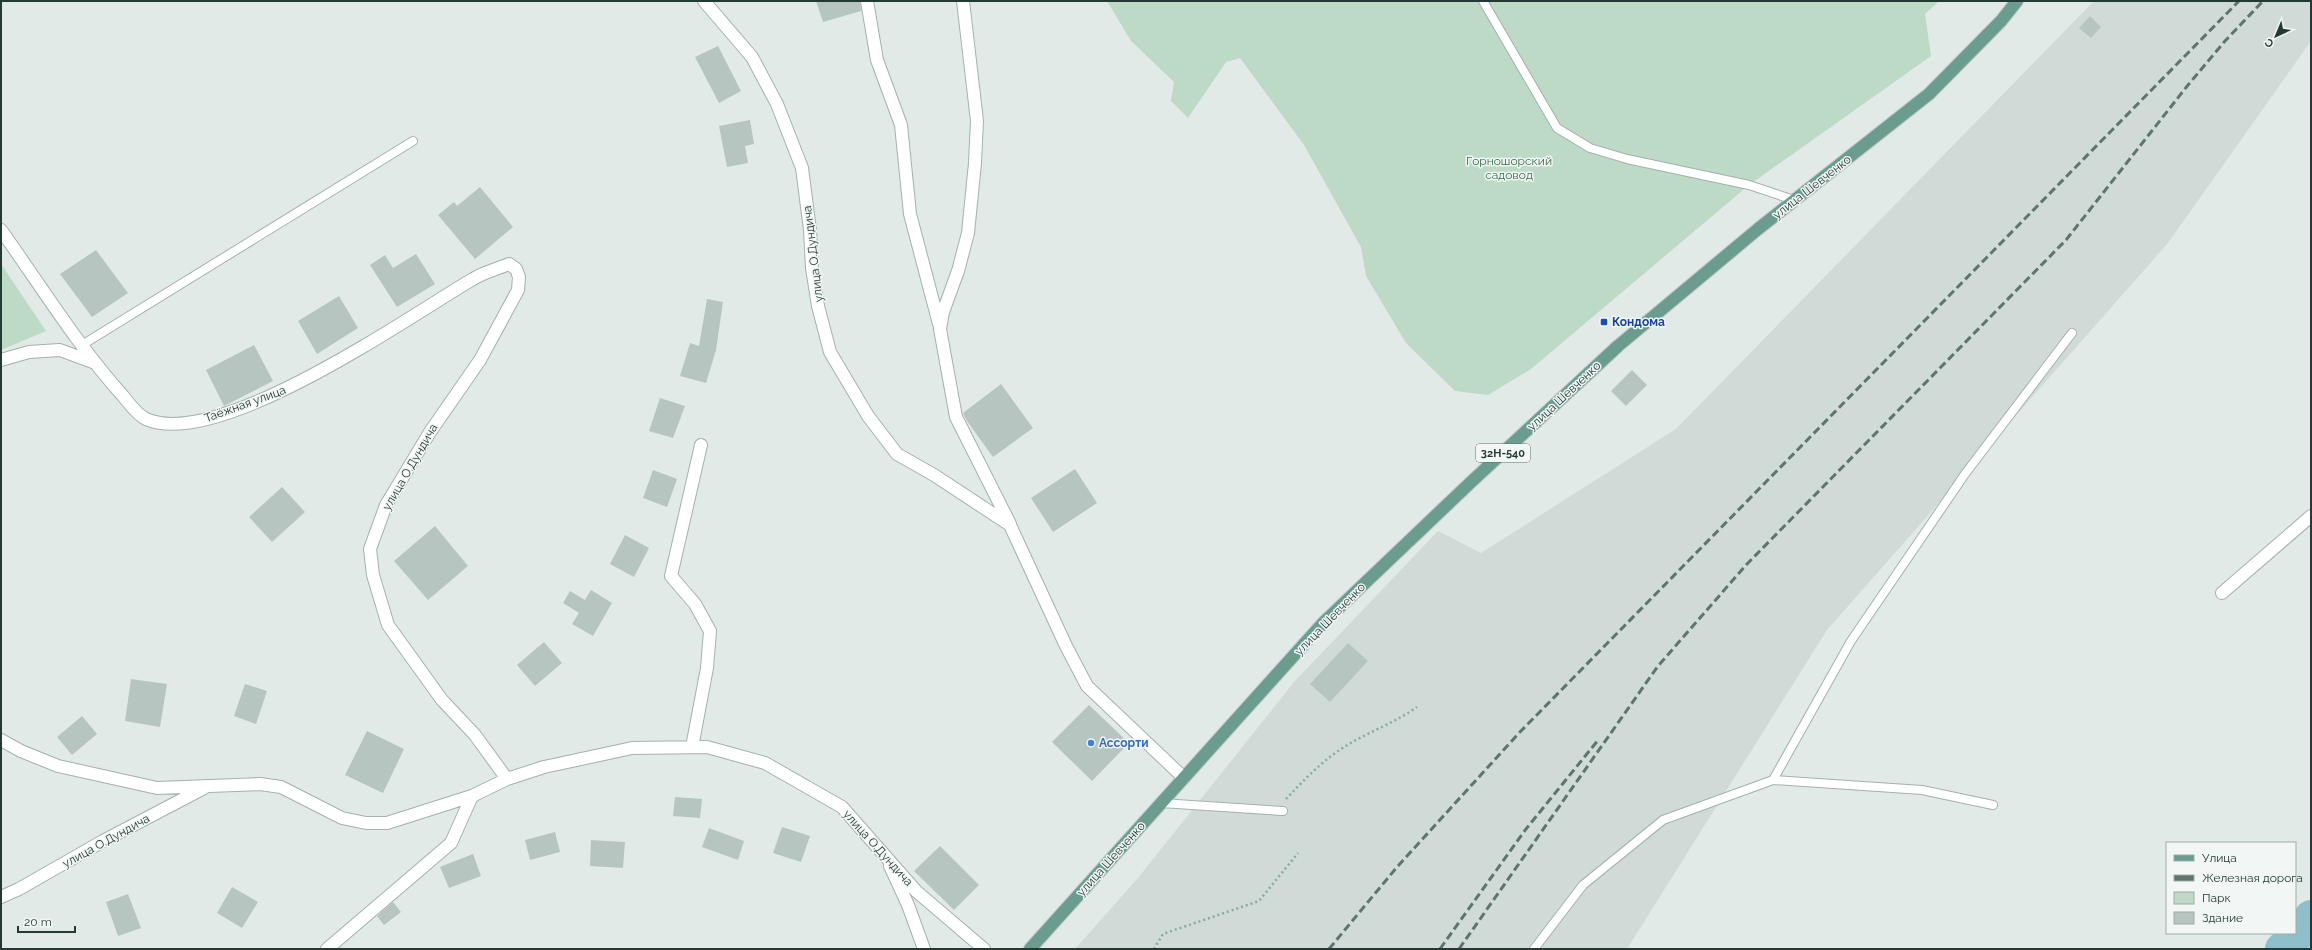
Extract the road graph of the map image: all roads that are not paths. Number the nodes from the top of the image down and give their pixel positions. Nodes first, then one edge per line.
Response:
1 (704, 1) edge
2 (867, 1) edge
3 (963, 1) edge
4 (1483, 1) edge
5 (2017, 1) edge
6 (412, 140) dead end
7 (1794, 200) junction
8 (1, 230) edge
9 (519, 277) joint
10 (940, 328) junction
11 (2072, 333) dead end
12 (82, 345) junction
13 (1, 360) edge
14 (96, 363) junction
15 (701, 445) dead end
16 (2311, 516) edge
17 (1010, 525) junction
18 (2222, 593) dead end
19 (1, 740) edge
20 (692, 747) junction
21 (1184, 778) junction
22 (507, 779) junction
23 (1773, 780) junction
24 (211, 785) junction
25 (475, 795) junction
26 (1161, 803) junction
27 (1993, 805) dead end
28 (1280, 811) road end
29 (884, 852) junction
30 (1, 897) edge
31 (327, 949) edge
32 (924, 949) edge
33 (984, 949) edge
34 (1030, 949) edge
35 (1534, 949) edge

1 - 17 street, улица О.Дундича
2 - 10 street
3 - 10 street
4 - 7 lane
5 - 7 main road, улица Шевченко / 32Н-540
6 - 12 lane
7 - 21 main road, улица Шевченко / 32Н-540
8 - 12 street, Таёжная улица
9 - 14 street, Таёжная улица
9 - 22 street, улица О.Дундича
10 - 17 street
11 - 23 lane
12 - 14 street, Таёжная улица
13 - 14 street
15 - 20 street
16 - 18 street
17 - 21 street
19 - 24 street, улица О.Дундича
20 - 22 street, улица О.Дундича
20 - 29 street, улица О.Дундича
21 - 26 main road, улица Шевченко / 32Н-540
22 - 25 street, улица О.Дундича
23 - 27 lane
23 - 35 lane
24 - 25 street, улица О.Дундича
24 - 30 street, улица О.Дундича
25 - 31 street
26 - 28 lane
26 - 34 main road, улица Шевченко / 32Н-540
29 - 32 street
29 - 33 street, улица О.Дундича

